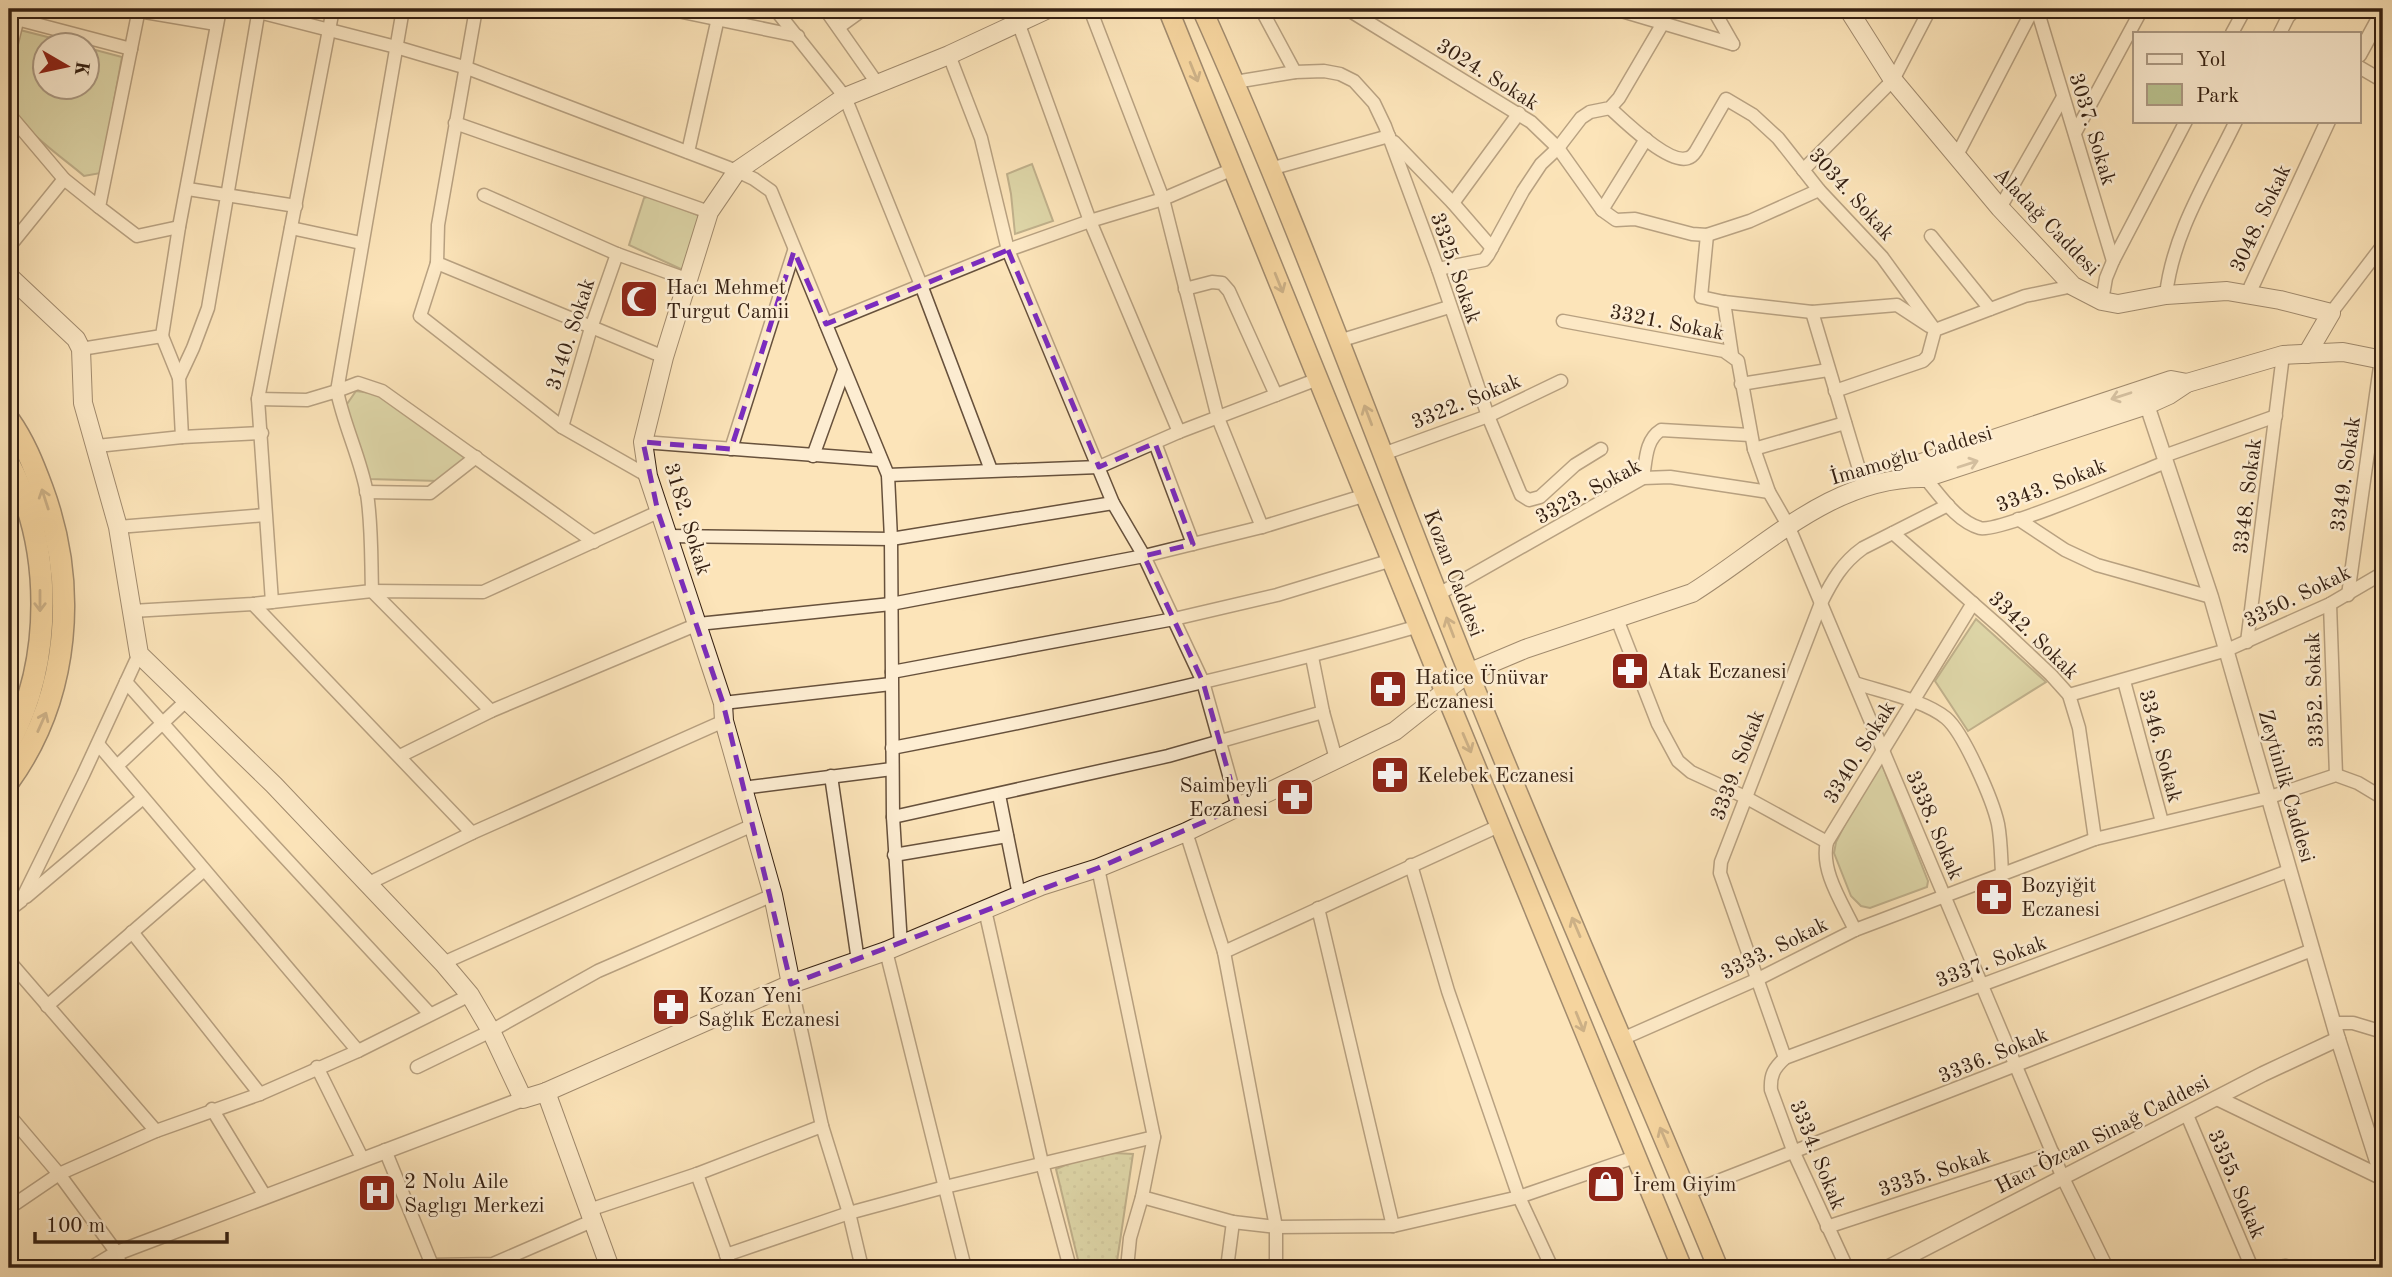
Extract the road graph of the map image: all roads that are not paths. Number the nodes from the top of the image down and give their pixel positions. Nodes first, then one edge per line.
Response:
1 (220, 9) edge
2 (333, 9) edge
3 (402, 9) edge
4 (476, 9) edge
5 (668, 9) edge
6 (775, 9) edge
7 (825, 9) edge
8 (864, 9) edge
9 (1048, 9) edge
10 (1090, 9) edge
11 (1168, 9) edge
12 (1202, 9) edge
13 (1261, 9) edge
14 (1347, 9) edge
15 (1615, 9) edge
16 (1713, 9) edge
17 (1849, 9) edge
18 (1930, 9) edge
19 (2035, 9) edge
20 (2142, 9) edge
21 (2296, 9) edge
22 (139, 10) edge
23 (254, 10) edge
24 (2242, 10) edge
25 (2383, 11) edge
26 (15, 15) edge
27 (1014, 15) edge
28 (718, 18) junction
29 (1662, 23) junction
30 (216, 24) junction
31 (839, 27) junction
32 (330, 29) junction
33 (2285, 31) edge
34 (2232, 32) edge
35 (798, 36) junction
36 (396, 47) junction
37 (131, 49) junction
38 (2360, 53) edge
39 (9, 54) edge
40 (949, 55) junction
41 (467, 68) junction
42 (2360, 68) edge
43 (1296, 72) junction
44 (1893, 80) junction
45 (2383, 81) edge
46 (1235, 82) junction
47 (877, 83) junction
48 (845, 97) junction
49 (2063, 97) junction
50 (1610, 108) junction
51 (1519, 113) junction
52 (9, 114) edge
53 (2185, 122) edge
54 (2236, 122) edge
55 (2328, 122) edge
56 (455, 124) junction
57 (2075, 133) junction
58 (1389, 136) junction
59 (1646, 139) junction
60 (1558, 148) junction
61 (688, 152) junction
62 (1956, 157) junction
63 (1233, 169) junction
64 (1270, 169) junction
65 (1803, 170) junction
66 (737, 171) junction
67 (64, 178) junction
68 (188, 189) junction
69 (1819, 190) junction
70 (484, 195) dead end
71 (228, 196) junction
72 (1163, 199) junction
73 (1453, 203) junction
74 (296, 206) junction
75 (99, 207) junction
76 (2000, 208) junction
77 (1602, 210) junction
78 (709, 212) junction
79 (1090, 221) junction
80 (179, 227) junction
81 (292, 228) junction
82 (1707, 235) junction
83 (1931, 236) dead end
84 (361, 243) junction
85 (2383, 246) edge
86 (9, 247) edge
87 (1492, 248) junction
88 (1008, 250) junction
89 (794, 251) junction
90 (617, 254) junction
91 (2113, 261) junction
92 (437, 263) junction
93 (1438, 268) junction
94 (9, 276) edge
95 (689, 280) junction
96 (921, 285) junction
97 (2073, 286) junction
98 (1185, 289) junction
99 (2248, 294) junction
100 (2166, 295) junction
101 (2102, 301) junction
102 (1724, 302) junction
103 (1449, 307) junction
104 (1990, 309) junction
105 (1812, 312) junction
106 (2331, 313) junction
107 (1563, 321) dead end
108 (825, 324) junction
109 (591, 328) junction
110 (1935, 330) junction
111 (162, 336) junction
112 (1339, 341) junction
113 (81, 349) junction
114 (2308, 354) junction
115 (1732, 355) junction
116 (2283, 355) junction
117 (664, 357) junction
118 (2382, 359) edge
119 (844, 370) junction
120 (1828, 370) junction
121 (179, 378) junction
122 (1318, 379) junction
123 (1561, 381) dead end
124 (2187, 383) junction
125 (1741, 384) junction
126 (337, 391) junction
127 (1835, 391) junction
128 (1276, 395) junction
129 (258, 399) junction
130 (2147, 405) junction
131 (1488, 416) junction
132 (2276, 416) junction
133 (1218, 418) junction
134 (9, 421) edge
135 (1845, 423) junction
136 (562, 427) junction
137 (1179, 432) junction
138 (262, 433) junction
139 (1751, 435) junction
140 (182, 437) junction
141 (643, 442) junction
142 (1155, 443) junction
143 (97, 446) junction
144 (731, 449) junction
145 (1601, 449) dead end
146 (1754, 449) junction
147 (1384, 454) junction
148 (813, 456) junction
149 (476, 457) junction
150 (2165, 459) junction
151 (881, 460) junction
152 (9, 464) edge
153 (1099, 467) junction
154 (991, 470) junction
155 (888, 475) junction
156 (648, 476) junction
157 (1902, 477) junction
158 (1643, 478) junction
159 (1925, 478) junction
160 (1865, 489) junction
161 (366, 492) junction
162 (1769, 492) junction
163 (1366, 495) junction
164 (1113, 503) junction
165 (1948, 505) junction
166 (659, 512) junction
167 (265, 515) junction
168 (2018, 519) junction
169 (1788, 525) junction
170 (118, 527) junction
171 (1262, 527) junction
172 (1894, 533) junction
173 (667, 536) junction
174 (891, 539) junction
175 (594, 542) junction
176 (1193, 544) junction
177 (1144, 556) junction
178 (1392, 560) junction
179 (2383, 573) edge
180 (372, 591) junction
181 (1437, 595) junction
182 (2348, 595) junction
183 (2211, 597) junction
184 (272, 602) junction
185 (1821, 603) junction
186 (1973, 603) junction
187 (253, 604) junction
188 (891, 604) junction
189 (2330, 604) junction
190 (132, 611) junction
191 (1174, 619) junction
192 (1617, 619) junction
193 (698, 624) junction
194 (1419, 626) junction
195 (2248, 642) junction
196 (2227, 650) junction
197 (139, 654) junction
198 (1312, 657) junction
199 (1468, 673) junction
200 (892, 678) junction
201 (2124, 681) junction
202 (126, 682) junction
203 (1203, 682) junction
204 (1855, 683) junction
205 (1445, 692) junction
206 (2069, 695) junction
207 (187, 701) junction
208 (1913, 702) junction
209 (491, 711) junction
210 (723, 712) junction
211 (1323, 712) junction
212 (162, 723) junction
213 (1221, 741) junction
214 (9, 744) edge
215 (98, 744) junction
216 (892, 748) junction
217 (1883, 751) junction
218 (400, 756) junction
219 (1336, 759) junction
220 (117, 766) junction
221 (892, 769) junction
222 (2336, 775) junction
223 (831, 776) junction
224 (9, 781) edge
225 (742, 788) junction
226 (999, 795) junction
227 (1745, 797) junction
228 (143, 798) junction
229 (2267, 798) junction
230 (2383, 798) edge
231 (1238, 807) junction
232 (893, 817) junction
233 (2161, 822) junction
234 (753, 825) junction
235 (1501, 825) junction
236 (1186, 832) junction
237 (472, 833) junction
238 (1007, 836) junction
239 (2095, 839) junction
240 (1827, 842) junction
241 (894, 855) junction
242 (1411, 865) junction
243 (1098, 868) junction
244 (204, 871) junction
245 (2288, 871) junction
246 (2002, 873) junction
247 (367, 884) junction
248 (773, 895) junction
249 (1020, 895) junction
250 (1944, 896) junction
251 (21, 901) junction
252 (1318, 908) junction
253 (9, 910) edge
254 (985, 911) junction
255 (1854, 930) junction
256 (132, 932) junction
257 (894, 948) junction
258 (2312, 950) junction
259 (1224, 953) junction
260 (9, 961) edge
261 (858, 961) junction
262 (443, 963) junction
263 (1758, 979) junction
264 (791, 984) junction
265 (1982, 985) junction
266 (470, 995) junction
267 (47, 1006) junction
268 (430, 1014) junction
269 (2333, 1023) junction
270 (491, 1031) junction
271 (2383, 1032) edge
272 (1622, 1039) junction
273 (2338, 1039) junction
274 (358, 1051) junction
275 (1785, 1058) junction
276 (317, 1067) junction
277 (417, 1067) dead end
278 (2016, 1067) junction
279 (546, 1092) junction
280 (260, 1094) junction
281 (2217, 1098) junction
282 (523, 1099) junction
283 (212, 1110) junction
284 (9, 1115) edge
285 (2187, 1115) junction
286 (822, 1126) junction
287 (156, 1131) junction
288 (1154, 1137) junction
289 (385, 1150) junction
290 (1794, 1153) junction
291 (2053, 1153) junction
292 (1635, 1157) junction
293 (363, 1160) junction
294 (1042, 1163) junction
295 (59, 1174) junction
296 (697, 1174) junction
297 (2063, 1178) junction
298 (2383, 1178) edge
299 (945, 1187) junction
300 (1687, 1194) junction
301 (265, 1196) junction
302 (1519, 1196) junction
303 (1142, 1197) junction
304 (9, 1208) edge
305 (849, 1213) junction
306 (591, 1216) junction
307 (1233, 1222) junction
308 (1393, 1226) junction
309 (1276, 1227) junction
310 (1827, 1227) junction
311 (117, 1253) junction
312 (726, 1255) junction
313 (493, 1266) edge
314 (428, 1267) edge
315 (92, 1268) edge
316 (121, 1268) edge
317 (610, 1268) edge
318 (731, 1268) edge
319 (862, 1268) edge
320 (965, 1268) edge
321 (1070, 1268) edge
322 (1127, 1268) edge
323 (1227, 1268) edge
324 (1276, 1268) edge
325 (1552, 1268) edge
326 (1682, 1268) edge
327 (1718, 1268) edge
328 (1847, 1268) edge
329 (1887, 1268) edge
330 (2107, 1268) edge
331 (2252, 1268) edge
332 (2271, 1268) edge
333 (2295, 1268) edge

1 - 30 street
2 - 32 street
3 - 36 street
4 - 41 street
5 - 28 street
6 - 35 street
7 - 31 street
8 - 31 street
9 - 27 main road, 3182. Sokak
10 - 72 street
11 -> 63 highway
12 - 46 highway, Kozan Caddesi
13 - 43 street
14 - 51 street, 3024. Sokak
15 - 29 street
16 - 29 street
17 - 44 main road, Aladağ Caddesi
18 - 44 street
19 - 49 street, 3037. Sokak
19 - 62 street
20 - 57 street
21 - 33 street
22 - 30 street
22 - 37 street
23 - 32 street
23 - 71 street
24 - 34 street
25 - 38 street
26 - 37 street
26 - 39 street
27 - 40 main road, 3182. Sokak
27 - 79 street
28 - 35 street
28 - 61 street
29 - 50 street
30 - 68 street
31 - 47 street
32 - 36 street
32 - 74 street
35 - 48 street
36 - 41 street
36 - 84 street
37 - 75 street
40 - 47 main road, 3182. Sokak
40 - 88 street
41 - 56 street
41 - 61 street
42 - 45 street
43 - 46 street, 3325. Sokak
43 - 58 street, 3325. Sokak
44 - 62 main road, Aladağ Caddesi
44 - 65 street
46 - 64 highway, Kozan Caddesi
47 - 48 main road, 3182. Sokak
48 - 66 main road, 3182. Sokak
48 - 96 street
49 - 57 street, 3037. Sokak
49 - 76 street
50 - 59 street
50 - 60 street
51 - 60 street, 3024. Sokak
51 - 73 street
52 - 67 street
53 - 91 street
54 - 100 street
55 - 99 street, 3048. Sokak
56 - 78 street
56 - 92 street
57 - 91 street, 3037. Sokak
58 - 64 street
58 - 73 street
58 - 93 street, 3325. Sokak
59 - 65 street, 3034. Sokak
59 - 77 street
60 - 77 street, 3024. Sokak
60 - 87 street
61 - 66 street
62 - 76 main road, Aladağ Caddesi
63 - 72 street
63 -> 122 highway
64 - 112 highway, Kozan Caddesi
65 - 69 street, 3034. Sokak
66 - 78 main road, 3182. Sokak
66 - 89 street
67 - 75 street
67 - 86 street
68 - 71 street
68 - 80 street
69 - 82 street
69 - 110 street, 3034. Sokak
70 - 90 street
71 - 74 street
71 - 121 street
72 - 79 street
72 - 98 street
73 - 87 street
74 - 81 street
75 - 80 street
76 - 97 main road, Aladağ Caddesi
77 - 82 street
78 - 95 main road, 3182. Sokak
79 - 88 street
79 - 137 street
80 - 111 street
81 - 84 street
81 - 129 street
82 - 102 street
83 - 104 street
84 - 126 street
85 - 106 street
87 - 93 street
88 - 96 street
88 - 153 street
89 - 108 street
89 - 144 street
90 - 95 street
90 - 109 street, 3140. Sokak
91 - 101 street
92 - 109 street
92 - 136 street
93 - 103 street, 3325. Sokak
94 - 113 main road
95 - 117 main road, 3182. Sokak
96 - 108 street
96 - 154 street
97 - 101 main road, Aladağ Caddesi
97 - 104 street
98 - 128 street
98 - 133 street
99 - 100 main road, Aladağ Caddesi
99 - 106 main road, Aladağ Caddesi
100 - 101 main road, Aladağ Caddesi
102 - 105 street
102 - 115 street
103 - 112 street
103 - 131 street, 3325. Sokak
104 - 110 street
105 - 110 street
105 - 120 street
106 - 114 main road
107 - 115 street, 3321. Sokak
108 - 119 street
109 - 117 street
109 - 136 street, 3140. Sokak
110 - 127 street
111 - 113 street
111 - 121 street
147 -> 112 highway, Kozan Caddesi
113 - 143 main road
114 - 116 main road, İmamoğlu Caddesi
114 - 118 main road, İmamoğlu Caddesi
115 - 125 street, 3321. Sokak
116 - 124 main road, İmamoğlu Caddesi
116 - 132 street, 3348. Sokak
117 - 141 main road, 3182. Sokak
118 - 182 street, 3349. Sokak
119 - 148 street
119 - 151 street
120 - 125 street
120 - 127 street
121 - 140 street
122 - 128 street
122 - 163 highway
123 - 131 street, 3322. Sokak
124 - 130 main road, İmamoğlu Caddesi
124 -> 157 main road
125 - 139 street, 3321. Sokak
126 - 129 street
126 - 149 street
126 - 161 street
127 - 135 street
128 - 133 street
129 - 138 street
130 - 150 street, Zeytinlik Caddesi
159 -> 130 main road, İmamoğlu Caddesi
131 - 145 street, 3325. Sokak
131 - 147 street, 3322. Sokak
132 - 150 street, 3343. Sokak
132 - 195 street, 3348. Sokak
133 - 137 street
133 - 171 street
224 -> 134 highway
135 - 146 street
135 - 160 street
136 - 156 street
137 - 142 street
138 - 140 street
138 - 167 street
139 - 146 street, 3321. Sokak
139 - 158 street
140 - 143 street
141 - 144 street
141 - 156 main road, 3182. Sokak
142 - 153 street
142 - 176 street
143 - 170 main road
144 - 148 street
146 - 162 street, 3338. Sokak
147 - 181 highway, Kozan Caddesi
148 - 151 street
149 - 161 street
149 - 175 street
150 - 168 street, 3343. Sokak
150 - 183 street, Zeytinlik Caddesi
151 - 155 street
152 -> 214 highway
153 - 154 street
153 - 164 street
154 - 155 street
155 - 174 street
156 - 166 main road, 3182. Sokak
157 - 159 main road, İmamoğlu Caddesi
157 - 160 main road, İmamoğlu Caddesi
158 - 162 street, 3323. Sokak
158 - 181 street, 3323. Sokak
159 - 165 street, 3343. Sokak
160 - 169 main road, İmamoğlu Caddesi
161 - 180 street
162 - 169 street, 3338. Sokak
163 - 171 street
163 - 178 highway
164 - 174 street
164 - 177 street
165 - 168 street, 3343. Sokak
165 - 172 street, 3339. Sokak
166 - 173 main road, 3182. Sokak
166 - 175 street
167 - 170 street
167 - 184 street
168 - 183 street
169 - 185 street, 3338. Sokak
169 - 192 main road, İmamoğlu Caddesi
170 - 190 main road
171 - 176 street
172 - 185 street, 3339. Sokak
172 - 186 street, 3342. Sokak
173 - 174 street
173 - 193 main road, 3182. Sokak
174 - 188 street
175 - 180 street
176 - 177 street
177 - 188 street
177 - 191 street
178 - 191 street
178 - 194 highway
179 - 182 street, 3350. Sokak
180 - 184 street
180 - 209 street
199 -> 181 highway, Kozan Caddesi
182 - 189 street, 3350. Sokak
183 - 196 street, Zeytinlik Caddesi
184 - 187 street
185 - 204 street, 3338. Sokak
185 - 227 street, 3339. Sokak
186 - 206 street, 3342. Sokak
186 - 208 street, 3340. Sokak
187 - 190 street
187 - 218 street
188 - 193 street
188 - 200 street
189 - 195 street, 3350. Sokak
189 - 222 street, 3352. Sokak
190 - 197 main road
191 - 200 street
191 - 203 street
192 - 199 main road, İmamoğlu Caddesi
192 - 227 street
193 - 209 street
193 - 210 main road, 3182. Sokak
194 - 198 street
194 - 205 highway
195 - 196 street, 3350. Sokak
196 - 201 street, 3350. Sokak
196 - 229 street, Zeytinlik Caddesi
197 - 202 street
197 - 207 main road
198 - 203 street
198 - 211 street
199 - 205 main road, İmamoğlu Caddesi
272 -> 199 highway, Kozan Caddesi
200 - 210 street
200 - 216 street
201 - 206 street, 3350. Sokak
201 - 233 street, 3346. Sokak
202 - 212 street
202 - 215 street
203 - 213 street
203 - 216 street
204 - 208 street
204 - 217 street, 3338. Sokak
205 - 219 main road, İmamoğlu Caddesi
205 -> 235 highway
206 - 239 street, 3342. Sokak
207 - 212 street
207 - 247 main road
208 - 217 street, 3340. Sokak
208 - 246 street
209 - 218 street
210 - 225 main road, 3182. Sokak
210 - 237 street
211 - 213 street
211 - 219 street
212 - 220 street
212 - 268 street
213 - 226 street
213 - 231 street
215 - 220 street
215 - 251 street
216 - 221 street
217 - 240 street, 3340. Sokak
217 - 250 street, 3338. Sokak
218 - 237 street
219 - 231 main road, İmamoğlu Caddesi
220 - 228 street
221 - 223 street
221 - 232 street
222 - 229 street, 3333. Sokak
222 - 230 street
223 - 225 street
223 - 261 street
225 - 234 main road, 3182. Sokak
226 - 232 street
226 - 238 street
227 - 240 street
227 - 263 street, 3339. Sokak
228 - 244 street
228 - 251 street
229 - 233 street, 3333. Sokak
229 - 245 street, Zeytinlik Caddesi
231 - 236 main road, İmamoğlu Caddesi
232 - 241 street
233 - 239 street, 3333. Sokak
234 - 248 main road, 3182. Sokak
234 - 262 street
235 - 242 street
235 -> 292 highway
236 - 243 main road, İmamoğlu Caddesi
236 - 259 street
237 - 247 street
238 - 241 street
238 - 249 street
239 - 246 street, 3333. Sokak
240 - 255 street
241 - 257 street
242 - 252 street
242 - 302 street
243 - 249 main road, İmamoğlu Caddesi
243 - 288 street
244 - 256 street
244 - 274 street
245 - 258 street, Zeytinlik Caddesi
245 - 265 street, 3337. Sokak
246 - 250 street, 3333. Sokak
247 - 262 main road
248 - 264 main road, 3182. Sokak
248 - 270 street
249 - 254 main road, İmamoğlu Caddesi
250 - 255 street, 3333. Sokak
250 - 265 street, 3338. Sokak
251 - 253 street
252 - 259 street
252 - 308 street
254 - 257 main road, İmamoğlu Caddesi
254 - 294 street
255 - 263 street, 3333. Sokak
256 - 267 street
256 - 280 street
257 - 261 main road, İmamoğlu Caddesi
257 - 299 street
258 - 269 street, Zeytinlik Caddesi
258 - 278 street, 3336. Sokak
259 - 309 street
260 - 267 street
261 - 264 main road, İmamoğlu Caddesi
262 - 266 main road
263 - 272 street, 3333. Sokak
263 - 275 street, 3339. Sokak
264 - 279 main road, İmamoğlu Caddesi
264 - 286 street
265 - 275 street, 3337. Sokak
265 - 278 street, 3338. Sokak
266 - 268 street
266 - 270 main road
267 - 287 street
268 - 274 street
269 - 271 street
269 - 273 street, Zeytinlik Caddesi
270 - 277 street
270 - 282 main road
300 -> 272 highway, Kozan Caddesi
273 - 281 street, Hacı Özcan Sinağ Caddesi
273 - 298 street, Zeytinlik Caddesi
274 - 276 street
275 - 290 street, 3334. Sokak
276 - 280 street
276 - 293 street
278 - 290 street, 3336. Sokak
278 - 291 street, 3338. Sokak
279 - 282 main road, İmamoğlu Caddesi
279 - 306 main road
280 - 283 street
281 - 285 street, Hacı Özcan Sinağ Caddesi
281 - 298 street
282 - 289 street
283 - 287 street
283 - 301 street
284 - 295 street
285 - 297 street, Hacı Özcan Sinağ Caddesi
285 - 331 street, 3355. Sokak
286 - 296 street
286 - 305 street
287 - 295 street
288 - 294 street
288 - 303 street
289 - 293 street
289 - 314 street
290 - 300 street, 3336. Sokak
290 - 310 street, 3334. Sokak
291 - 297 street, 3338. Sokak
291 - 310 street, 3335. Sokak
292 - 302 street
292 - 326 highway
293 - 301 street
294 - 299 street
294 - 321 street
295 - 304 street
295 - 311 street
296 - 306 street
296 - 312 street
297 - 329 street, Hacı Özcan Sinağ Caddesi
297 - 330 street, 3338. Sokak
299 - 305 street
299 - 320 street
300 - 327 highway, Kozan Caddesi
301 - 311 street
302 - 308 street
302 - 325 street
303 - 307 street
303 - 322 street
305 - 312 street
305 - 319 street
306 - 313 street
306 - 317 main road
307 - 309 street
307 - 323 street
308 - 309 street
309 - 324 street
310 - 328 street, 3334. Sokak
311 - 315 street
311 - 316 street
312 - 318 street
313 - 314 street
332 - 333 street

